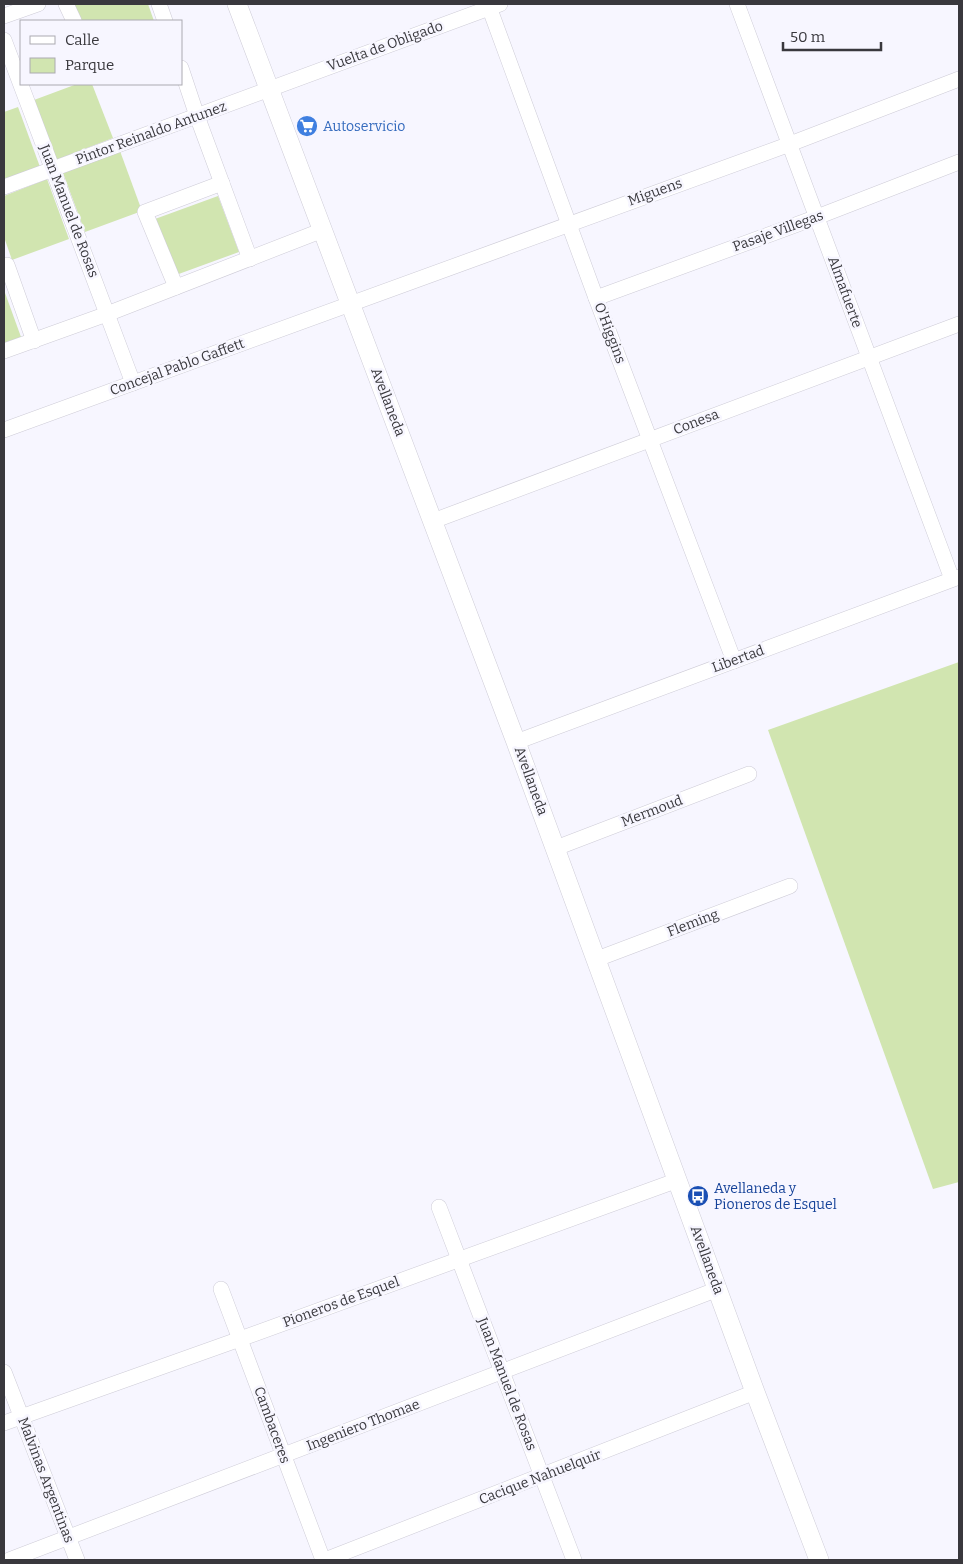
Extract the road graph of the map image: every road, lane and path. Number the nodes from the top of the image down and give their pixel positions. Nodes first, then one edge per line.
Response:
1 (38, 4) edge
2 (66, 4) edge
3 (159, 4) edge
4 (237, 4) edge
5 (738, 4) edge
6 (492, 5) edge
7 (4, 16) edge
8 (74, 20) edge
9 (165, 20) edge
10 (4, 40) edge
11 (182, 71) edge
12 (959, 79) edge
13 (20, 81) edge
14 (21, 85) edge
15 (270, 89) junction
16 (197, 116) junction
17 (790, 144) junction
18 (959, 162) edge
19 (54, 169) junction
20 (222, 183) junction
21 (4, 187) edge
22 (817, 217) junction
23 (570, 223) junction
24 (323, 230) junction
25 (250, 259) junction
26 (4, 266) edge
27 (176, 288) junction
28 (596, 298) junction
29 (351, 305) junction
30 (108, 314) junction
31 (959, 324) edge
32 (34, 341) junction
33 (4, 352) edge
34 (869, 358) junction
35 (133, 383) junction
36 (4, 430) edge
37 (650, 440) junction
38 (433, 521) junction
39 (956, 578) edge
40 (734, 661) junction
41 (516, 742) junction
42 (748, 774) dead end
43 (556, 848) junction
44 (790, 886) dead end
45 (597, 959) junction
46 (678, 1180) junction
47 (438, 1207) dead end
48 (460, 1258) junction
49 (221, 1289) dead end
50 (718, 1289) junction
51 (240, 1339) junction
52 (4, 1372) edge
53 (501, 1372) junction
54 (755, 1392) junction
55 (22, 1417) junction
56 (4, 1423) edge
57 (283, 1456) junction
58 (542, 1477) junction
59 (68, 1537) junction
60 (9, 1560) edge
61 (77, 1560) edge
62 (324, 1560) edge
63 (574, 1560) edge
64 (819, 1560) edge

1 - 7 street
2 - 8 street
3 - 9 street
4 - 15 street, Avellaneda
5 - 17 street, Almafuerte
6 - 15 street, Vuelta de Obligado
6 - 23 street, O'Higgins
10 - 13 street, Juan Manuel de Rosas
11 - 16 street
12 - 17 street, Miguens
14 - 19 street, Juan Manuel de Rosas
15 - 16 street, Pintor Reinaldo Antunez
15 - 24 street, Avellaneda
16 - 19 street, Pintor Reinaldo Antunez
16 - 20 street
17 - 22 street, Almafuerte
17 - 23 street, Miguens
18 - 22 street, Pasaje Villegas
19 - 21 street, Pintor Reinaldo Antunez
19 - 30 street, Juan Manuel de Rosas
20 - 25 street
20 - 27 street
22 - 28 street, Pasaje Villegas
22 - 34 street, Almafuerte
23 - 28 street, O'Higgins
23 - 29 street, Miguens
24 - 25 street
24 - 29 street, Avellaneda
25 - 27 street
26 - 32 street
27 - 30 street
28 - 37 street, O'Higgins
29 - 35 street, Concejal Pablo Gaffett
29 - 38 street, Avellaneda
30 - 32 street
30 - 35 street, Juan Manuel de Rosas
31 - 34 street, Conesa
32 - 33 street
34 - 37 street, Conesa
34 - 39 street, Almafuerte
35 - 36 street, Concejal Pablo Gaffett
37 - 38 street, Conesa
37 - 40 street, O'Higgins
38 - 41 street, Avellaneda
39 - 40 street, Libertad
40 - 41 street, Libertad
41 - 43 street, Avellaneda
42 - 43 street, Mermoud
43 - 45 street, Avellaneda
44 - 45 street, Fleming
45 - 46 street, Avellaneda
46 - 48 street, Pioneros de Esquel
46 - 50 street, Avellaneda
47 - 48 street, Juan Manuel de Rosas
48 - 51 street, Pioneros de Esquel
48 - 53 street, Juan Manuel de Rosas
49 - 51 street, Cambaceres
50 - 53 street, Ingeniero Thomae
50 - 54 street, Avellaneda
51 - 55 street, Pioneros de Esquel
51 - 57 street, Cambaceres
52 - 55 street, Malvinas Argentinas
53 - 57 street, Ingeniero Thomae
53 - 58 street, Juan Manuel de Rosas
54 - 58 street, Cacique Nahuelquir
54 - 64 street, Avellaneda
55 - 56 street, Pioneros de Esquel
55 - 59 street, Malvinas Argentinas
57 - 59 street, Ingeniero Thomae
57 - 62 street, Cambaceres
58 - 62 street, Cacique Nahuelquir
58 - 63 street, Juan Manuel de Rosas
59 - 60 street, Ingeniero Thomae
59 - 61 street, Malvinas Argentinas

